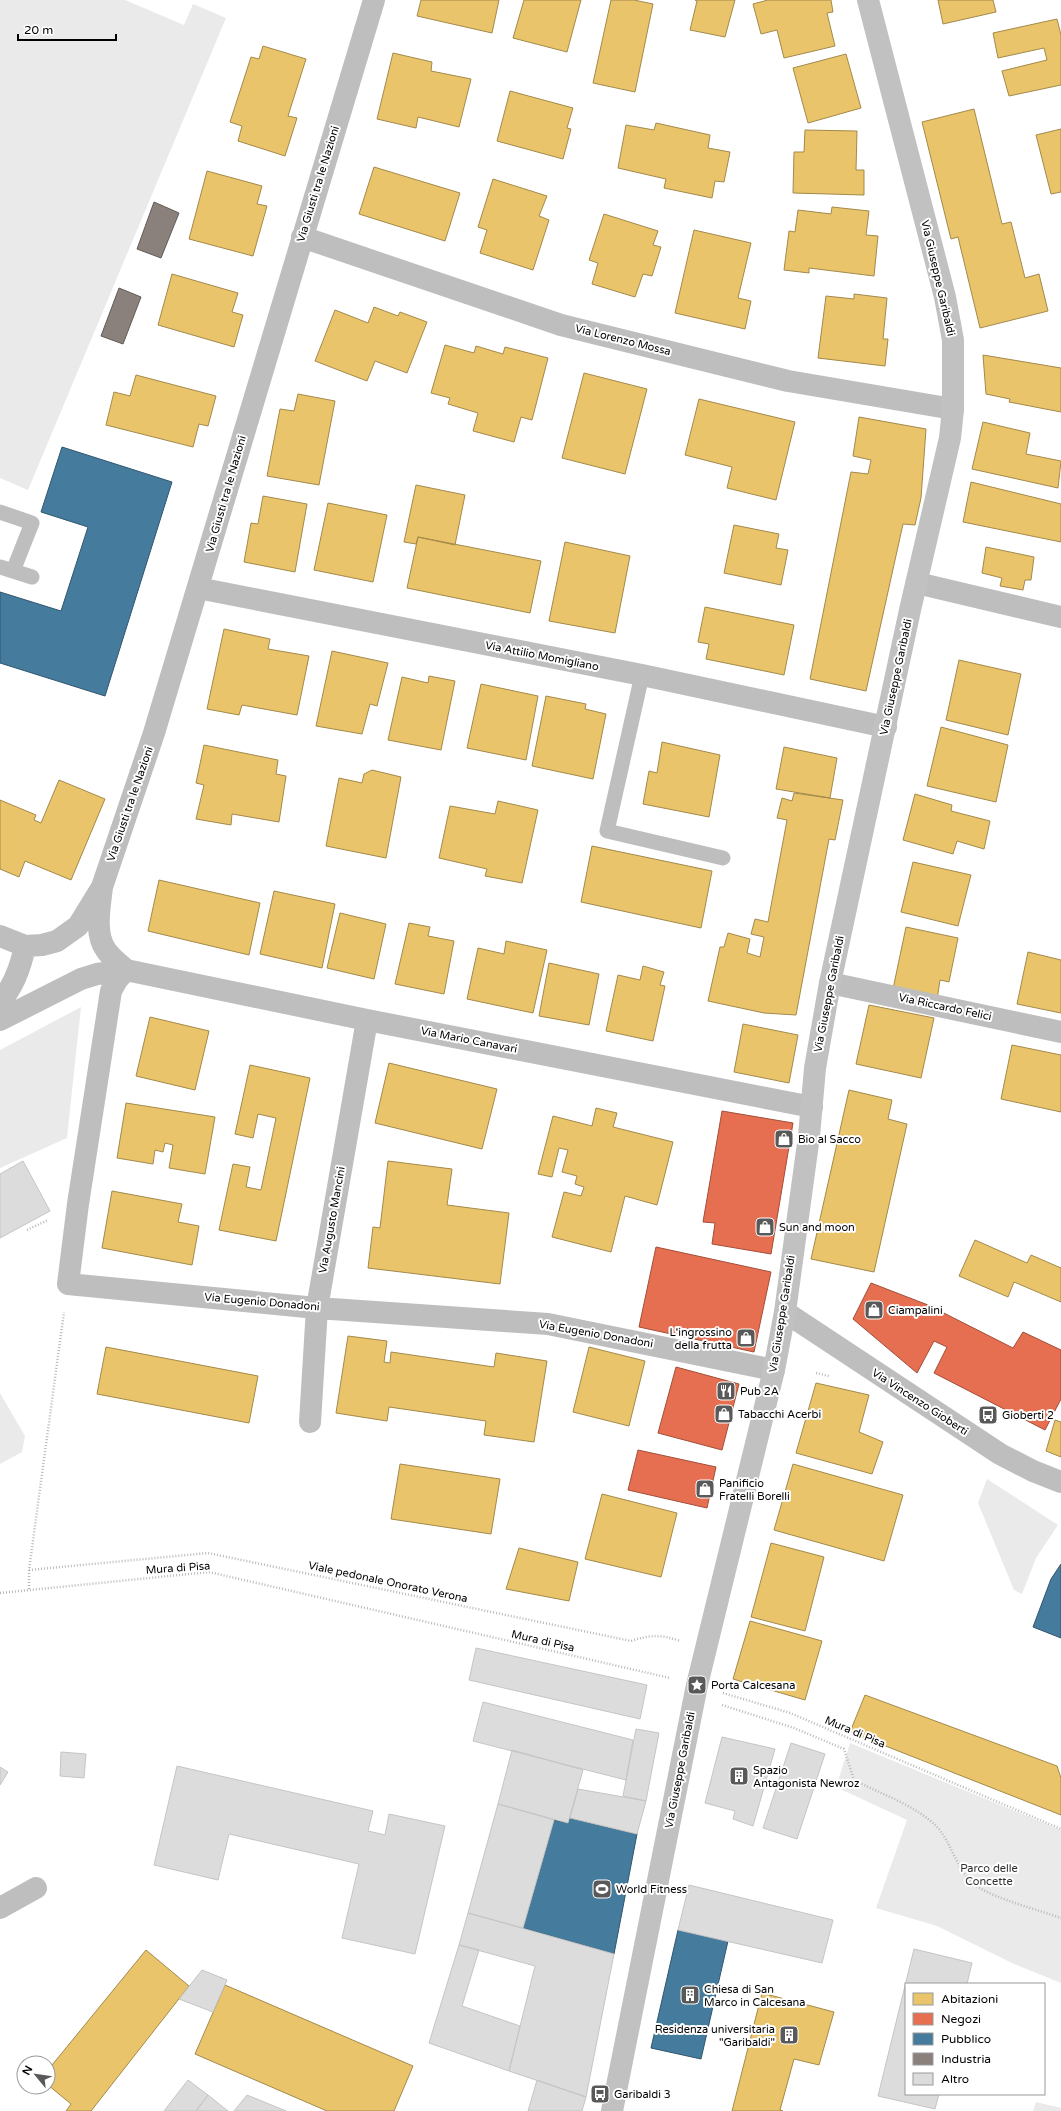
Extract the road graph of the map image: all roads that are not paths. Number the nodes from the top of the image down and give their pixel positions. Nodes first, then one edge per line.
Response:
1 (374, 0) edge
2 (868, 0) edge
3 (302, 238) junction
4 (953, 409) junction
5 (0, 512) edge
6 (6, 569) edge
7 (32, 577) dead end
8 (917, 583) junction
9 (198, 588) junction
10 (1061, 617) edge
11 (642, 675) junction
12 (886, 727) junction
13 (723, 858) dead end
14 (102, 887) junction
15 (0, 936) edge
16 (25, 946) junction
17 (126, 970) junction
18 (830, 983) junction
19 (0, 1002) edge
20 (0, 1020) edge
21 (367, 1020) junction
22 (1061, 1032) edge
23 (812, 1107) junction
24 (317, 1308) junction
25 (785, 1312) junction
26 (774, 1370) junction
27 (310, 1422) dead end
28 (1061, 1482) edge
29 (36, 1888) dead end
30 (0, 1908) edge
31 (612, 2111) edge

1 - 3 street, Via Giusti tra le Nazioni
2 - 4 street, Via Giuseppe Garibaldi
3 - 4 street, Via Lorenzo Mossa
3 - 9 street, Via Giusti tra le Nazioni
4 - 8 street, Via Giuseppe Garibaldi
5 - 6 lane
6 - 7 lane
8 - 10 street
8 - 12 street, Via Giuseppe Garibaldi
9 - 11 street, Via Attilio Momigliano
9 - 14 street, Via Giusti tra le Nazioni
11 - 12 street, Via Attilio Momigliano
11 - 13 lane
12 - 18 street, Via Giuseppe Garibaldi
14 - 16 street, Via Giusti tra le Nazioni
14 - 17 street
15 - 16 street
16 - 19 street
17 - 20 street, Via Mario Canavari
17 - 21 street, Via Mario Canavari
17 - 24 street, Via Eugenio Donadoni
18 - 22 street, Via Riccardo Felici
18 - 23 street, Via Giuseppe Garibaldi
21 - 23 street, Via Mario Canavari
21 - 24 street, Via Augusto Mancini
23 - 25 street, Via Giuseppe Garibaldi
24 - 26 street, Via Eugenio Donadoni
24 - 27 street, Via Augusto Mancini
25 - 26 street, Via Giuseppe Garibaldi
25 - 28 street, Via Vincenzo Gioberti
26 - 31 street, Via Giuseppe Garibaldi
29 - 30 street

